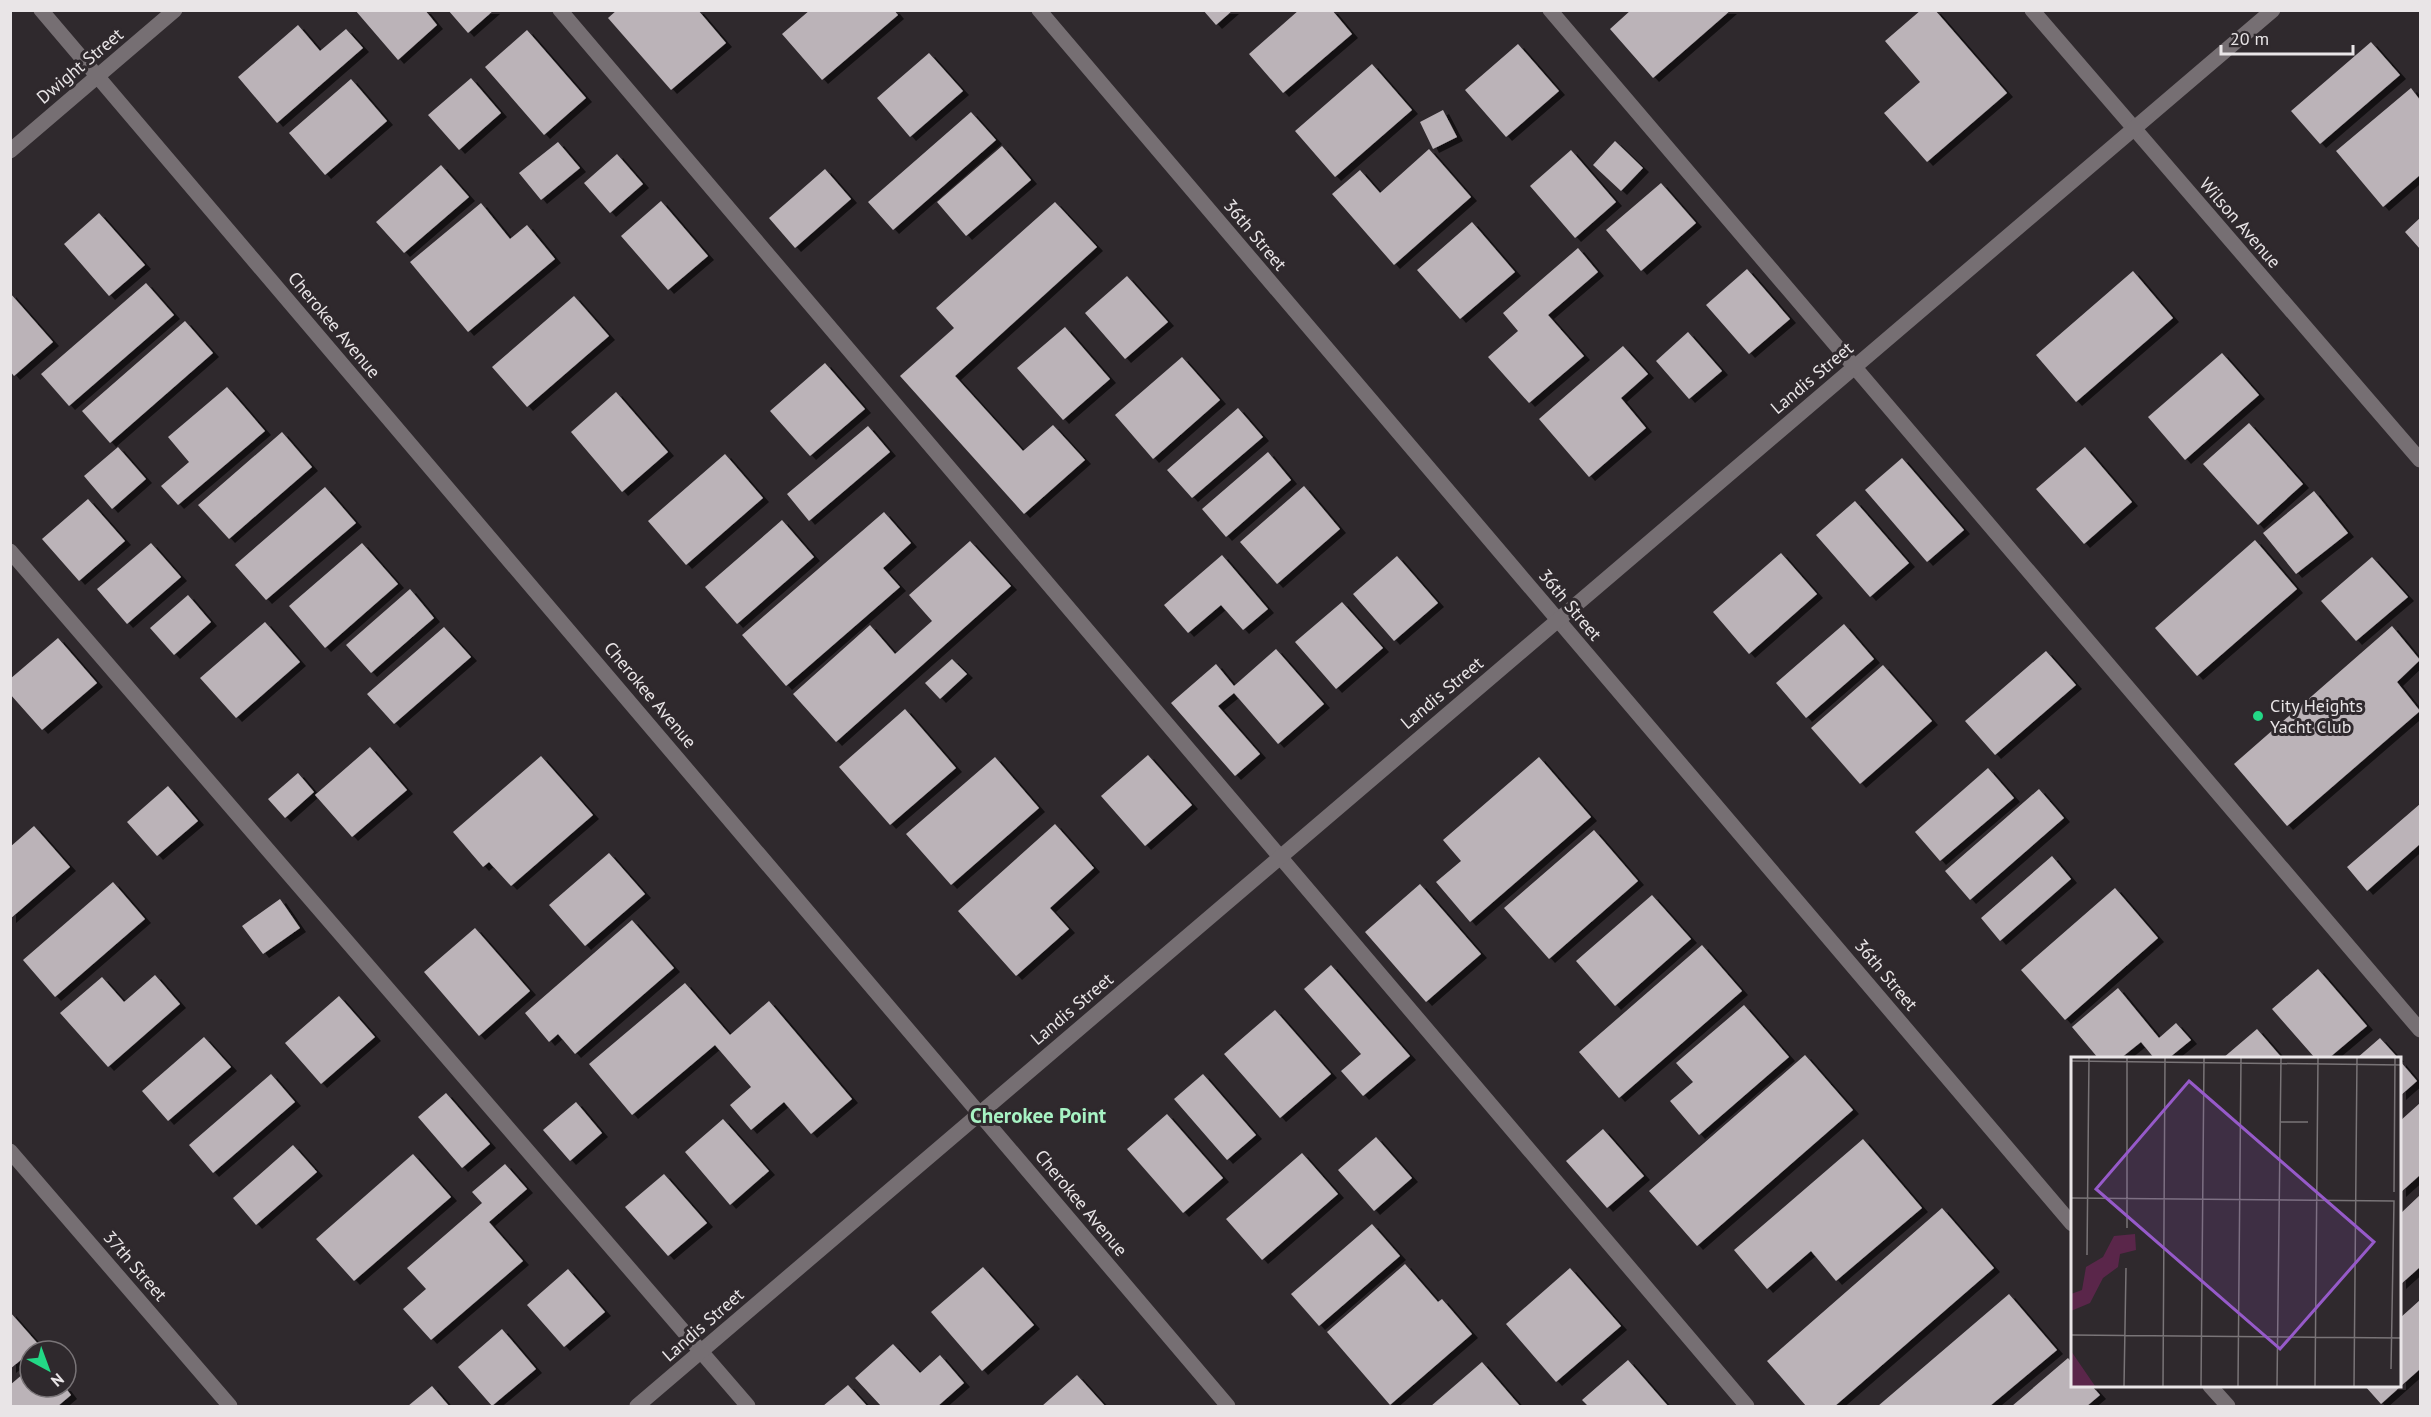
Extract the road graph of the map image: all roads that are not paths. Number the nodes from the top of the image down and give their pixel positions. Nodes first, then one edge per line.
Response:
1 (41, 10) edge
2 (175, 10) edge
3 (560, 10) edge
4 (1039, 10) edge
5 (1550, 10) edge
6 (2032, 10) edge
7 (2273, 10) edge
8 (97, 77) junction
9 (2133, 130) junction
10 (10, 151) edge
11 (1854, 368) junction
12 (2421, 460) edge
13 (10, 551) edge
14 (1558, 620) junction
15 (1280, 857) junction
16 (2421, 1030) edge
17 (980, 1113) junction
18 (10, 1150) edge
19 (2071, 1222) edge
20 (702, 1351) junction
21 (2211, 1387) edge
22 (230, 1407) edge
23 (637, 1407) edge
24 (748, 1407) edge
25 (1228, 1407) edge
26 (1746, 1407) edge
27 (2228, 1407) edge

1 - 8 street, Cherokee Avenue
2 - 8 street, Dwight Street
3 - 15 street
4 - 14 street, 36th Street
5 - 11 street
6 - 9 street, Wilson Avenue
7 - 9 street, Landis Street
8 - 10 street, Dwight Street
8 - 17 street, Cherokee Avenue
9 - 11 street, Landis Street
9 - 12 street, Wilson Avenue
11 - 14 street, Landis Street
11 - 16 street
13 - 20 street
14 - 15 street, Landis Street
14 - 19 street, 36th Street
15 - 17 street, Landis Street
15 - 26 street
17 - 20 street, Landis Street
17 - 25 street, Cherokee Avenue
18 - 22 street, 37th Street
20 - 23 street, Landis Street
20 - 24 street
21 - 27 street

